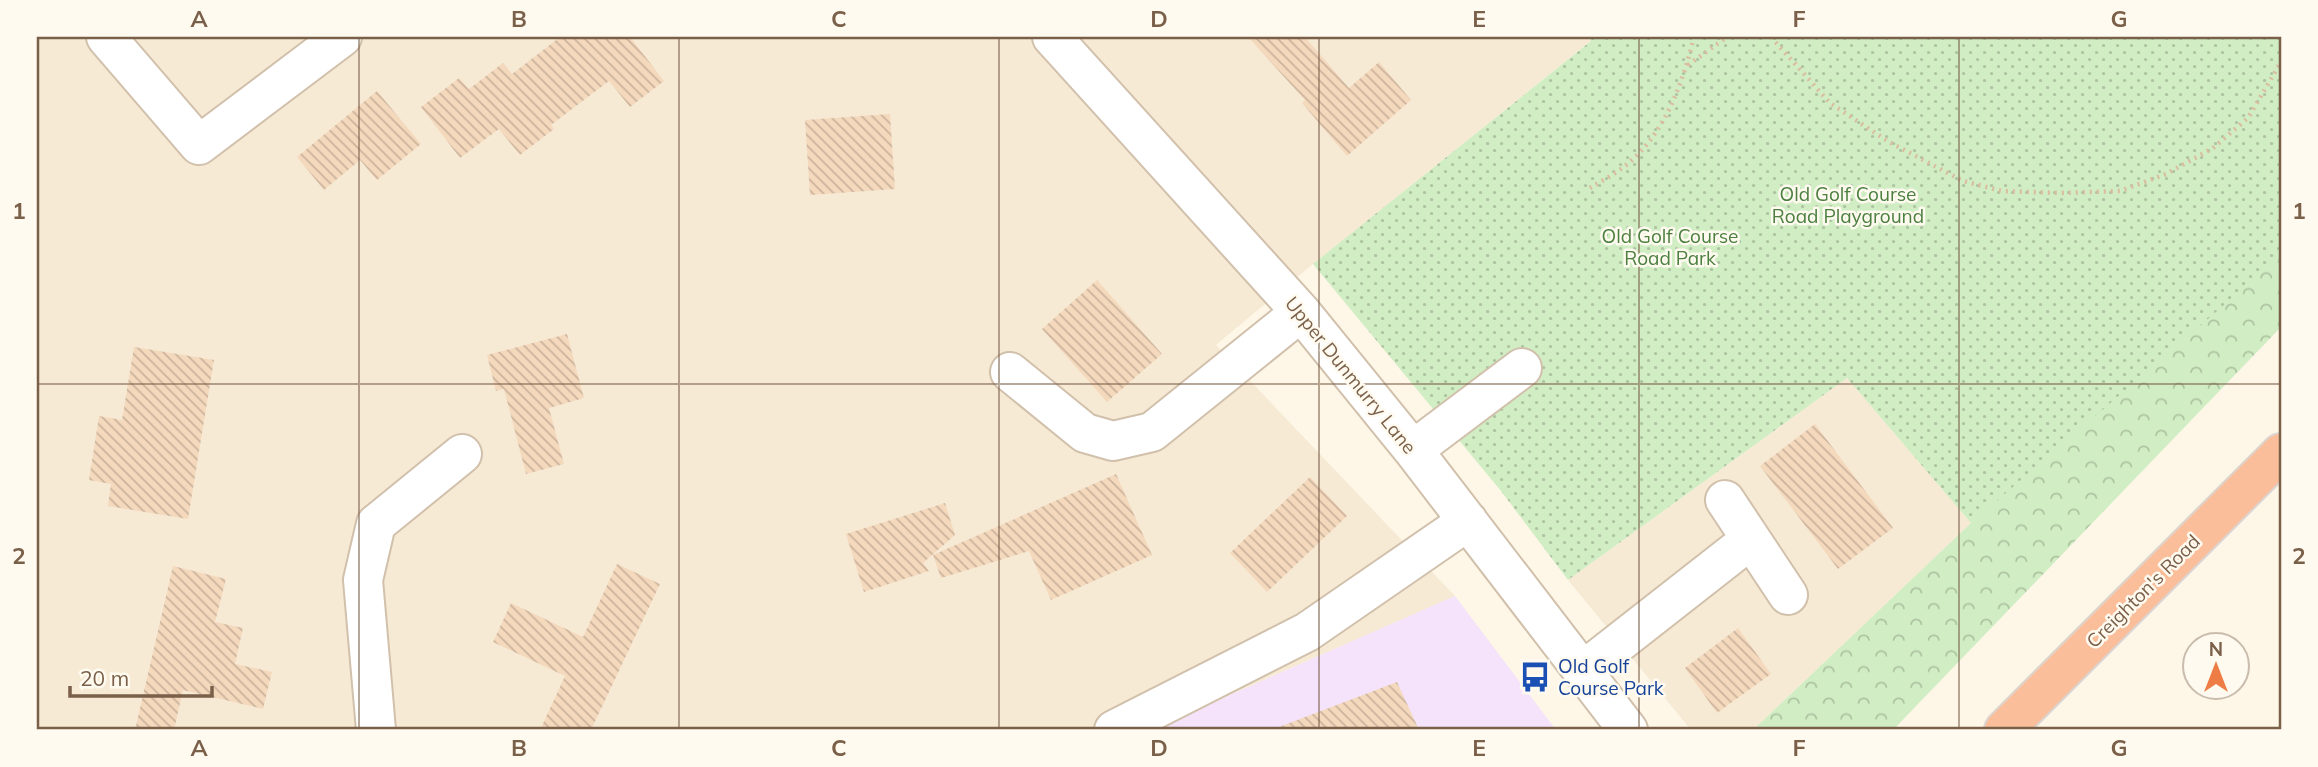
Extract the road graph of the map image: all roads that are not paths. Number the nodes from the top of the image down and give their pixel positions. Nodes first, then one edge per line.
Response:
1 (106, 37) edge
2 (342, 37) edge
3 (1052, 37) edge
4 (1301, 312) junction
5 (1522, 368) dead end
6 (1010, 372) dead end
7 (1413, 450) junction
8 (2281, 453) edge
9 (462, 454) dead end
10 (1725, 500) dead end
11 (1468, 522) junction
12 (1750, 540) junction
13 (1788, 595) dead end
14 (1584, 670) junction
15 (376, 730) edge
16 (1114, 730) edge
17 (1628, 730) edge
18 (2004, 730) edge

1 - 2 street
3 - 4 street, Upper Dunmurry Lane
4 - 6 street
4 - 7 street, Upper Dunmurry Lane
5 - 7 street
7 - 11 street, Upper Dunmurry Lane
8 - 18 highway, Creighton's Road
9 - 15 street
10 - 12 street
11 - 14 street, Upper Dunmurry Lane
11 - 16 street
12 - 13 street
12 - 14 street
14 - 17 street, Upper Dunmurry Lane

